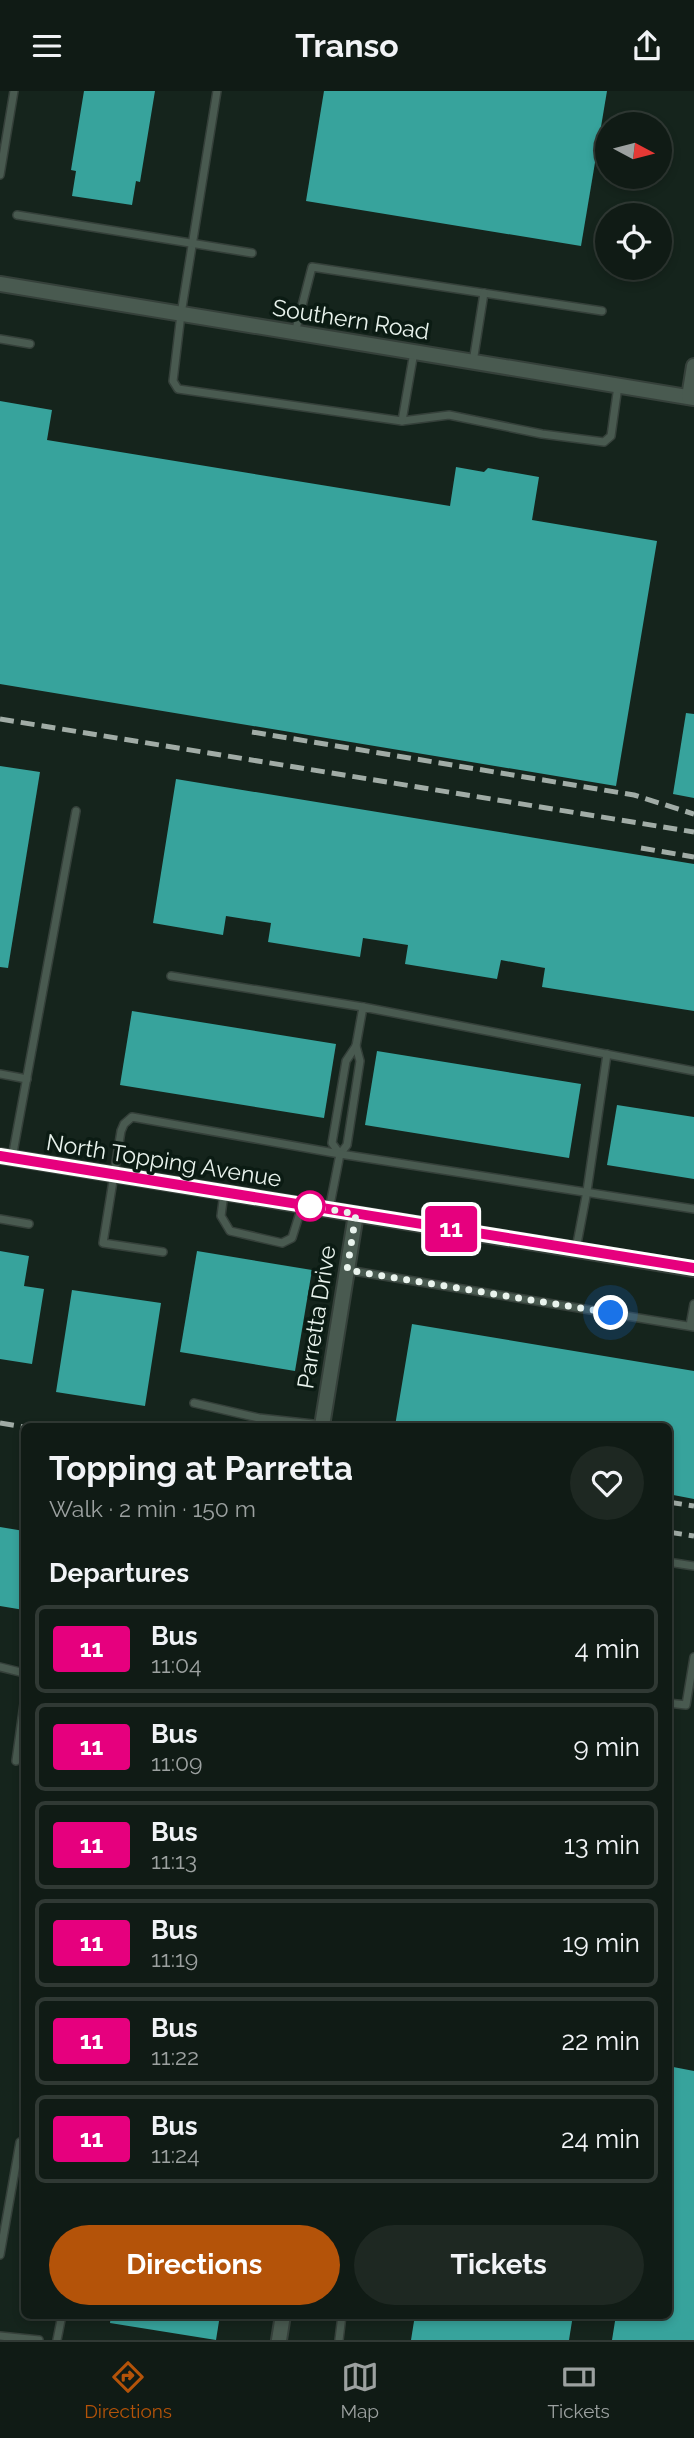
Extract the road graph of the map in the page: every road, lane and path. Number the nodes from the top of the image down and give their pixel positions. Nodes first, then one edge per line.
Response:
1 (14, 91) edge
2 (217, 91) edge
3 (0, 175) edge
4 (17, 215) dead end
5 (192, 243) junction
6 (252, 253) dead end
7 (0, 284) edge
8 (484, 293) junction
9 (603, 311) dead end
10 (181, 314) junction
11 (295, 333) junction
12 (0, 339) edge
13 (30, 344) dead end
14 (414, 352) junction
15 (473, 362) junction
16 (694, 366) edge
17 (618, 385) junction
18 (692, 397) edge
19 (402, 421) junction
20 (76, 811) dead end
21 (171, 976) dead end
22 (363, 1007) junction
23 (356, 1046) junction
24 (607, 1054) junction
25 (694, 1071) edge
26 (0, 1074) edge
27 (27, 1079) junction
28 (340, 1154) junction
29 (6, 1157) edge
30 (115, 1176) junction
31 (587, 1191) junction
32 (224, 1193) junction
33 (302, 1205) junction
34 (328, 1209) junction
35 (694, 1209) edge
36 (356, 1214) junction
37 (0, 1219) edge
38 (29, 1224) dead end
39 (576, 1249) junction
40 (163, 1252) dead end
41 (694, 1269) edge
42 (347, 1270) junction
43 (694, 1304) edge
44 (692, 1327) edge
45 (194, 1403) dead end
46 (298, 1423) edge
47 (322, 1423) edge
48 (672, 1563) edge
49 (694, 1566) edge
50 (694, 1657) edge
51 (0, 1667) edge
52 (21, 1672) edge
53 (672, 1703) edge
54 (21, 1725) edge
55 (16, 1761) dead end
56 (20, 2142) dead end
57 (0, 2255) edge
58 (61, 2319) edge
59 (282, 2319) edge
60 (342, 2319) edge
61 (0, 2336) edge
62 (39, 2340) edge
63 (57, 2340) edge
64 (279, 2340) edge
65 (339, 2340) edge

1 - 3 lane
2 - 5 lane
4 - 5 lane
5 - 6 lane
5 - 10 lane
7 - 10 street, Southern Road
8 - 9 lane
8 - 11 lane
8 - 15 lane
10 - 11 street, Southern Road
10 - 19 lane
11 - 14 street, Southern Road
12 - 13 lane
14 - 15 street, Southern Road
14 - 19 lane
15 - 17 street, Southern Road
16 - 18 street
17 - 18 street, Southern Road
17 - 19 lane
20 - 27 lane
21 - 22 lane
22 - 23 lane
22 - 24 lane
23 - 28 lane
23 - 28 lane
24 - 25 lane
24 - 31 lane
26 - 27 lane
27 - 29 lane
28 - 30 lane
28 - 31 lane
28 - 34 lane
29 - 30 street, North Topping Avenue
30 - 32 street, North Topping Avenue
30 - 40 lane
31 - 35 lane
31 - 39 lane
32 - 33 street, North Topping Avenue
32 - 33 lane
33 - 34 street, North Topping Avenue
34 - 36 street, North Topping Avenue
36 - 39 street, North Topping Avenue
36 - 42 street, Parretta Drive
37 - 38 lane
39 - 41 street, North Topping Avenue
42 - 44 lane
42 - 47 street, Parretta Drive
43 - 44 lane
45 - 46 lane
48 - 49 lane
50 - 53 lane
51 - 52 lane
54 - 55 lane
56 - 57 lane
58 - 63 lane
59 - 64 street
60 - 65 lane
61 - 62 lane

